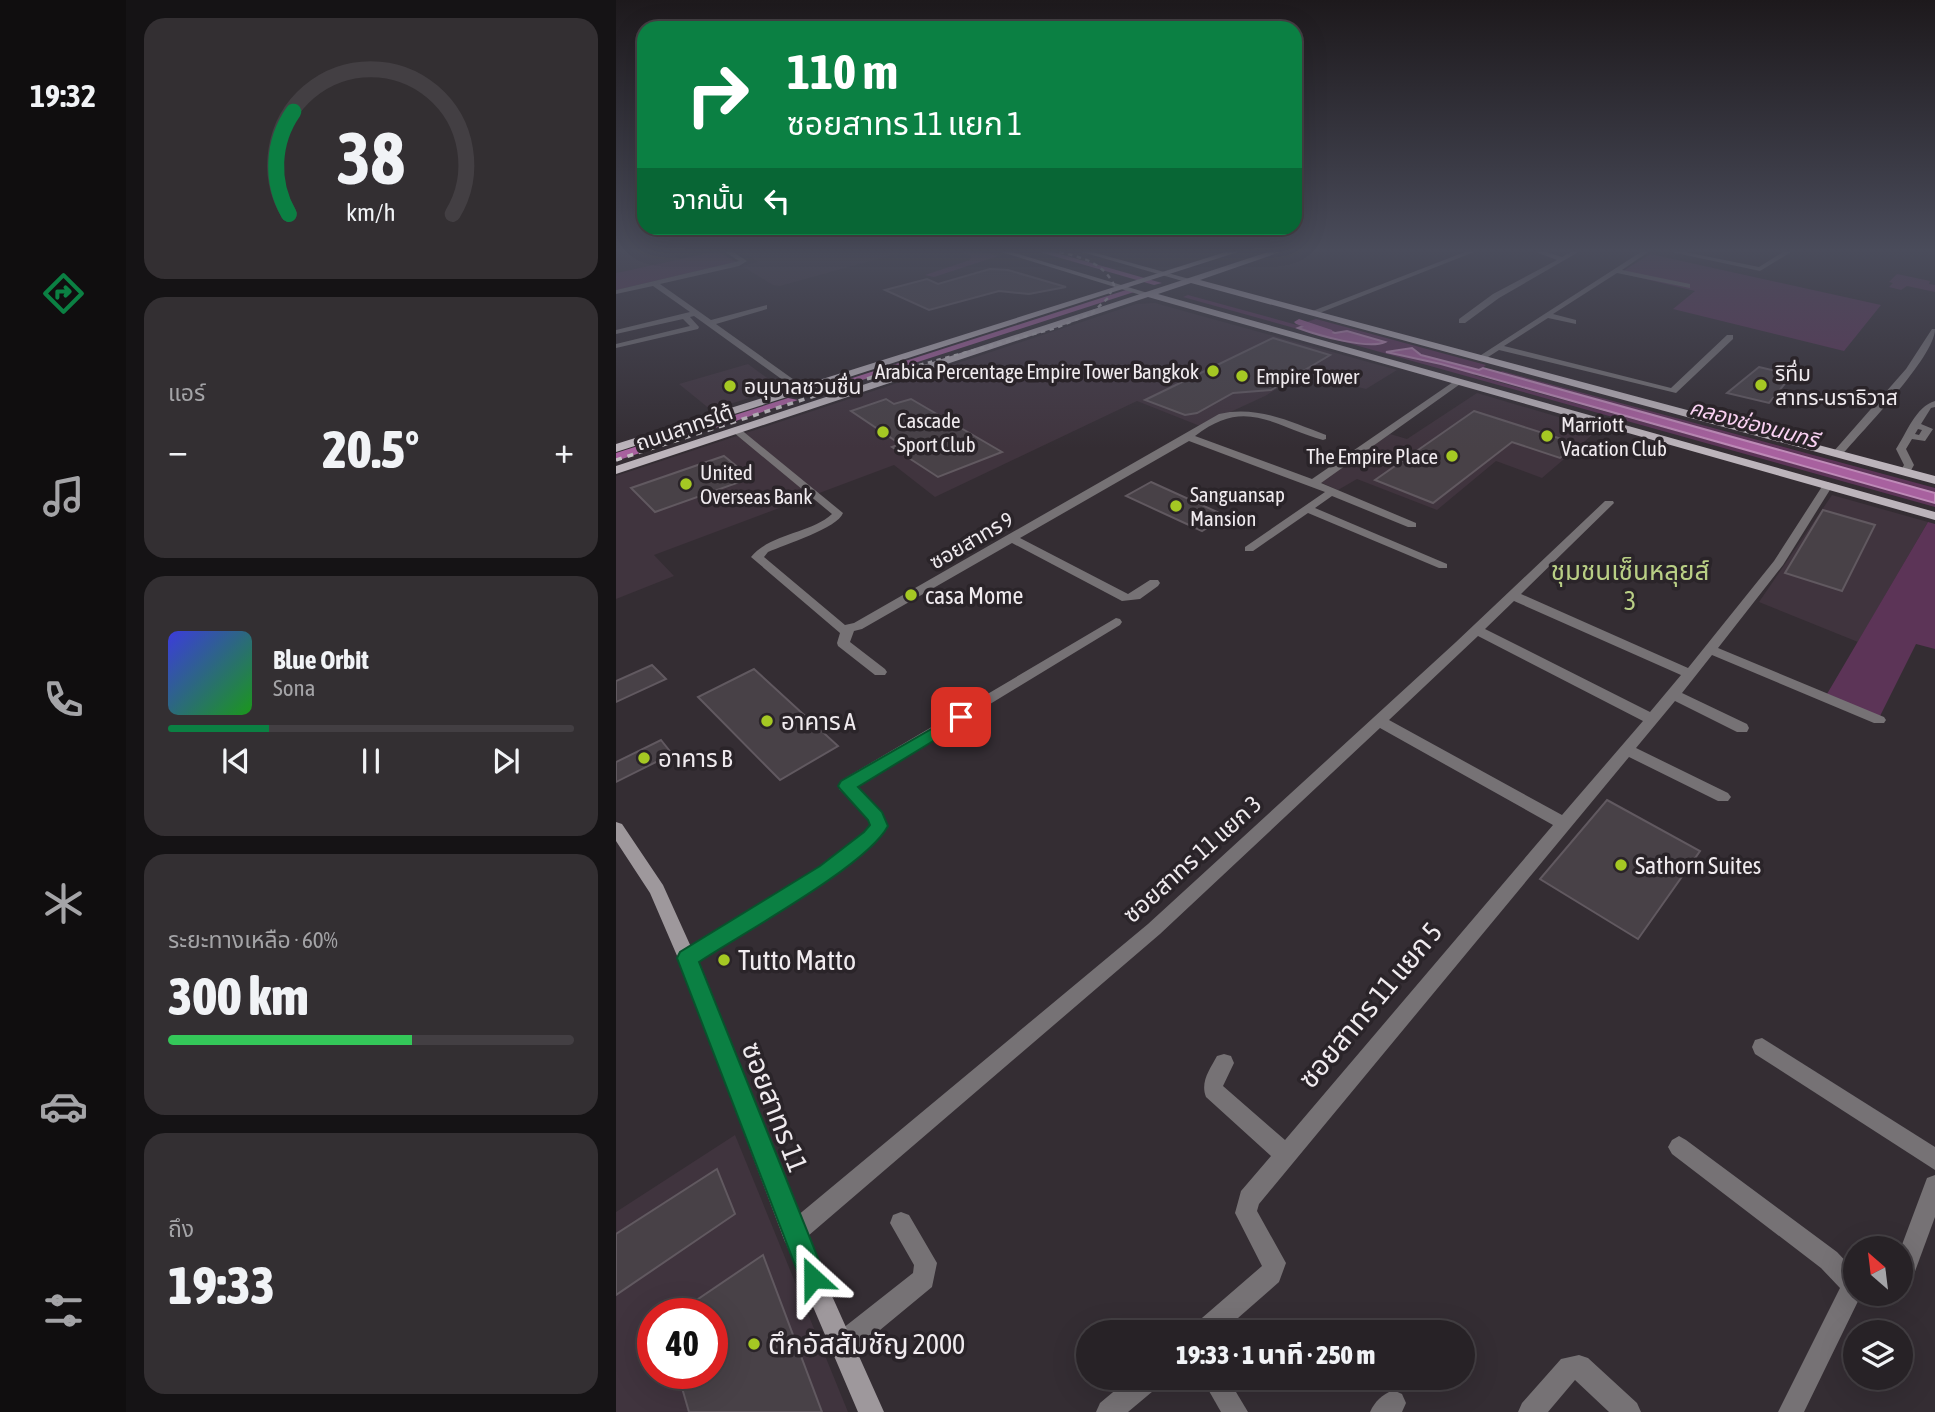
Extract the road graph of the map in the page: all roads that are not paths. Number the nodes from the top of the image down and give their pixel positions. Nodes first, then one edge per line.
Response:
1 (681, 316) edge
2 (690, 316) edge
3 (693, 316) edge
4 (734, 316) edge
5 (1032, 316) edge
6 (1080, 316) edge
7 (1227, 316) edge
8 (1329, 316) edge
9 (1468, 316) edge
10 (1547, 316) joint
11 (1462, 320) dead end
12 (1573, 322) dead end
13 (710, 323) junction
14 (1935, 331) edge
15 (616, 332) edge
16 (1730, 337) dead end
17 (616, 346) edge
18 (1498, 347) junction
19 (1482, 357) junction
20 (1459, 382) junction
21 (802, 389) junction
22 (840, 394) junction
23 (775, 397) junction
24 (1935, 404) edge
25 (792, 411) junction
26 (736, 429) junction
27 (1188, 437) junction
28 (1323, 437) dead end
29 (616, 448) edge
30 (1838, 453) junction
31 (616, 470) edge
32 (1905, 472) junction
33 (1935, 480) edge
34 (1315, 482) junction
35 (1828, 485) junction
36 (1333, 493) junction
37 (1609, 503) dead end
38 (1307, 509) junction
39 (1935, 516) edge
40 (1412, 525) dead end
41 (1012, 538) junction
42 (1249, 549) dead end
43 (1443, 566) dead end
44 (1154, 583) dead end
45 (1512, 595) junction
46 (1116, 622) dead end
47 (848, 630) junction
48 (1476, 630) junction
49 (1710, 649) junction
50 (880, 672) dead end
51 (1690, 674) junction
52 (1673, 694) junction
53 (1651, 719) junction
54 (1879, 720) dead end
55 (1379, 721) junction
56 (1742, 728) dead end
57 (1626, 749) junction
58 (1723, 797) dead end
59 (1563, 824) junction
60 (616, 828) edge
61 (687, 958) junction
62 (1762, 1047) dead end
63 (1224, 1063) dead end
64 (1679, 1147) dead end
65 (1285, 1154) junction
66 (1935, 1159) edge
67 (1935, 1186) edge
68 (901, 1223) dead end
69 (793, 1234) junction
70 (1913, 1247) edge
71 (1843, 1277) edge
72 (1843, 1306) edge
73 (1217, 1320) edge
74 (842, 1345) junction
75 (1135, 1390) edge
76 (1221, 1390) edge
77 (872, 1412) edge
78 (1109, 1412) edge
79 (1235, 1412) edge
80 (1531, 1412) edge
81 (1628, 1412) edge
82 (1791, 1412) edge

1 - 15 street
2 - 17 street
3 - 13 street
4 - 13 street
5 - 21 main road
6 - 22 main road, ถนนสาทรใต้
7 - 20 main road
8 - 19 main road
9 - 11 street
10 - 12 street
10 - 18 street
13 - 21 street
14 - 30 street
16 - 18 street
18 - 19 street
19 - 30 main road
20 - 34 street
20 - 35 main road
21 - 22 main road
21 - 23 main road
22 - 25 main road, ถนนสาทรใต้
23 - 25 main road
23 - 29 main road
24 - 32 street
25 - 26 main road, ถนนสาทรใต้
26 - 31 main road, ถนนสาทรใต้
26 - 47 street
27 - 28 street, ซอยสาทร 9
27 - 34 street
27 - 41 street, ซอยสาทร 9
30 - 32 main road
32 - 33 main road
34 - 36 street
35 - 39 main road
35 - 49 street, ซอยสาทร 11 แยก 5
36 - 38 street
36 - 40 street
37 - 45 street, ซอยสาทร 11 แยก 3
38 - 42 street
38 - 43 street
41 - 44 street
41 - 47 street, ซอยสาทร 9
45 - 48 street, ซอยสาทร 11 แยก 3
45 - 51 street
46 - 61 street
47 - 50 street
48 - 53 street
48 - 55 street, ซอยสาทร 11 แยก 3
49 - 51 street, ซอยสาทร 11 แยก 5
49 - 54 street
51 - 52 street, ซอยสาทร 11 แยก 5
52 - 53 street, ซอยสาทร 11 แยก 5
52 - 56 street
53 - 57 street, ซอยสาทร 11 แยก 5
55 - 59 street
55 - 69 street, ซอยสาทร 11 แยก 3
57 - 58 street
57 - 59 street, ซอยสาทร 11 แยก 5
59 - 65 street, ซอยสาทร 11 แยก 5
60 - 61 main road, ซอยสาทร 11
61 - 69 main road, ซอยสาทร 11
62 - 66 street
63 - 65 street
64 - 71 street
65 - 73 street, ซอยสาทร 11 แยก 5
67 - 70 street
68 - 74 street
69 - 74 main road, ซอยสาทร 11
72 - 82 street
74 - 77 main road, ซอยสาทร 11
75 - 78 street
76 - 79 street
80 - 81 street

